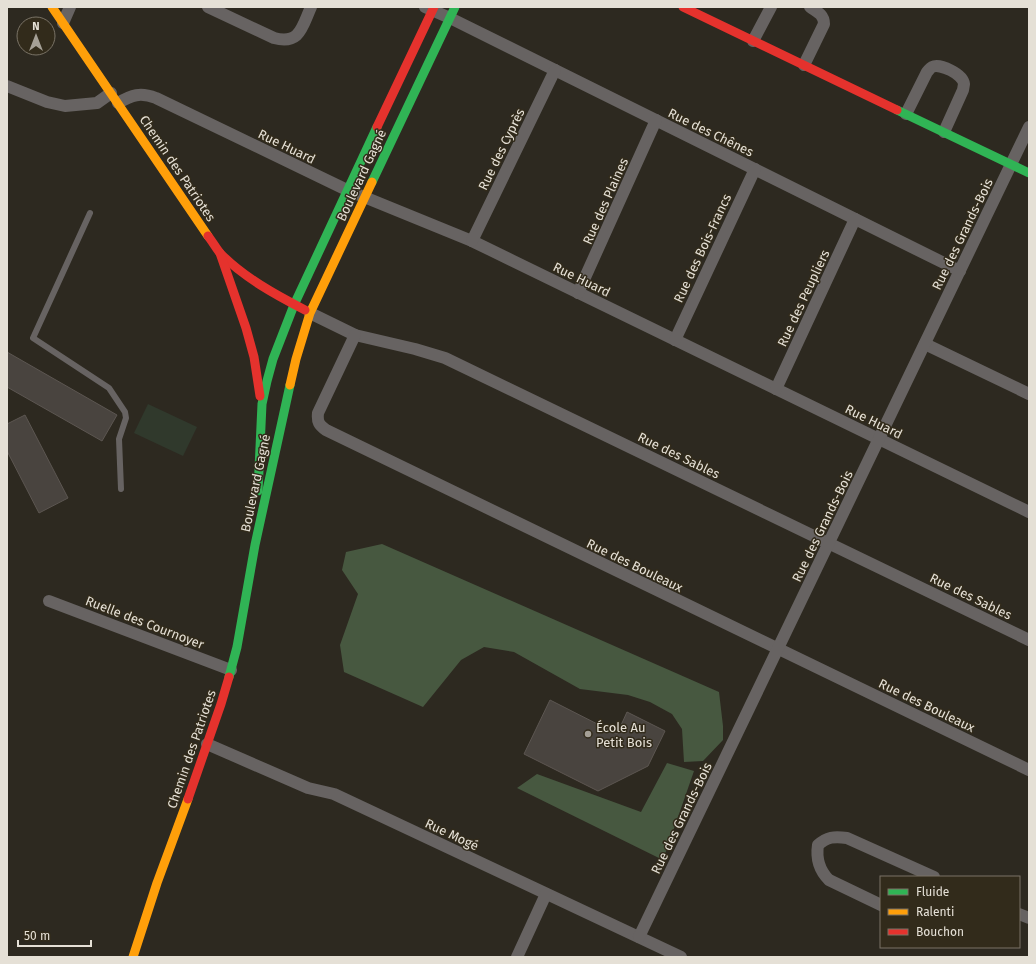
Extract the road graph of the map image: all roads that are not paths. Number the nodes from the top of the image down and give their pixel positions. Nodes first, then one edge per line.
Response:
1 (52, 7) edge
2 (70, 7) edge
3 (208, 7) edge
4 (311, 7) edge
5 (683, 7) edge
6 (772, 7) edge
7 (810, 7) edge
8 (430, 8) edge
9 (452, 12) edge
10 (63, 23) junction
11 (754, 41) junction
12 (804, 66) junction
13 (555, 70) junction
14 (7, 86) edge
15 (114, 98) junction
16 (906, 114) junction
17 (656, 120) junction
18 (1029, 127) edge
19 (944, 132) junction
20 (1012, 164) junction
21 (755, 169) junction
22 (1029, 173) edge
23 (348, 190) junction
24 (365, 197) junction
25 (90, 213) dead end
26 (855, 219) junction
27 (472, 241) junction
28 (220, 253) junction
29 (960, 271) junction
30 (578, 293) junction
31 (294, 305) junction
32 (310, 314) junction
33 (355, 336) junction
34 (674, 340) junction
35 (925, 344) junction
36 (776, 389) junction
37 (1029, 394) edge
38 (262, 414) junction
39 (879, 439) junction
40 (121, 489) dead end
41 (1029, 512) edge
42 (829, 544) junction
43 (255, 545) junction
44 (49, 601) dead end
45 (1029, 640) edge
46 (779, 650) junction
47 (231, 670) junction
48 (207, 744) junction
49 (1029, 770) edge
50 (932, 876) edge
51 (546, 894) junction
52 (880, 905) edge
53 (639, 937) junction
54 (133, 957) edge
55 (517, 957) edge
56 (681, 957) edge

1 - 10 main road, Chemin des Patriotes
2 - 10 street
3 - 4 street
5 - 11 main road
6 - 11 street
7 - 12 street
8 - 9 street, Rue des Chênes
8 - 23 main road, Boulevard Gagné
9 - 13 street, Rue des Chênes
9 - 24 main road, Boulevard Gagné
10 - 15 main road, Chemin des Patriotes
11 - 12 main road
12 - 16 main road
13 - 17 street, Rue des Chênes
13 - 27 street, Rue des Cyprès
14 - 15 street, Rue Huard
15 - 23 street, Rue Huard
15 - 28 main road, Chemin des Patriotes
16 - 19 main road
16 - 19 street
17 - 21 street, Rue des Chênes
17 - 30 street, Rue des Plaines
18 - 20 street, Rue des Grands-Bois
19 - 20 main road
20 - 22 main road
20 - 29 street, Rue des Grands-Bois
21 - 26 street, Rue des Chênes
21 - 34 street, Rue des Bois-Francs
23 - 24 street, Rue Huard
23 - 31 main road, Boulevard Gagné
24 - 27 street, Rue Huard
24 - 32 main road, Boulevard Gagné
25 - 40 lane
26 - 29 street, Rue des Chênes
26 - 36 street, Rue des Peupliers
27 - 30 street, Rue Huard
28 - 31 main road, Chemin des Patriotes
28 - 38 main road
29 - 35 street, Rue des Grands-Bois
30 - 34 street, Rue Huard
31 - 32 main road, Chemin des Patriotes
31 - 38 main road, Boulevard Gagné
32 - 33 street, Rue des Sables
32 - 43 main road, Boulevard Gagné
33 - 42 street, Rue des Sables
33 - 46 street, Rue des Bouleaux
34 - 36 street, Rue Huard
35 - 37 street
35 - 39 street, Rue des Grands-Bois
36 - 39 street, Rue Huard
38 - 43 main road, Boulevard Gagné
39 - 41 street, Rue Huard
39 - 42 street, Rue des Grands-Bois
42 - 45 street, Rue des Sables
42 - 46 street, Rue des Grands-Bois
43 - 47 main road, Chemin des Patriotes
44 - 47 street, Ruelle des Cournoyer
46 - 49 street, Rue des Bouleaux
46 - 53 street, Rue des Grands-Bois
47 - 48 main road, Chemin des Patriotes
48 - 51 street, Rue Mogé
48 - 54 main road, Chemin des Patriotes
50 - 52 street
51 - 53 street, Rue Mogé
51 - 55 street
53 - 56 street, Rue Mogé

